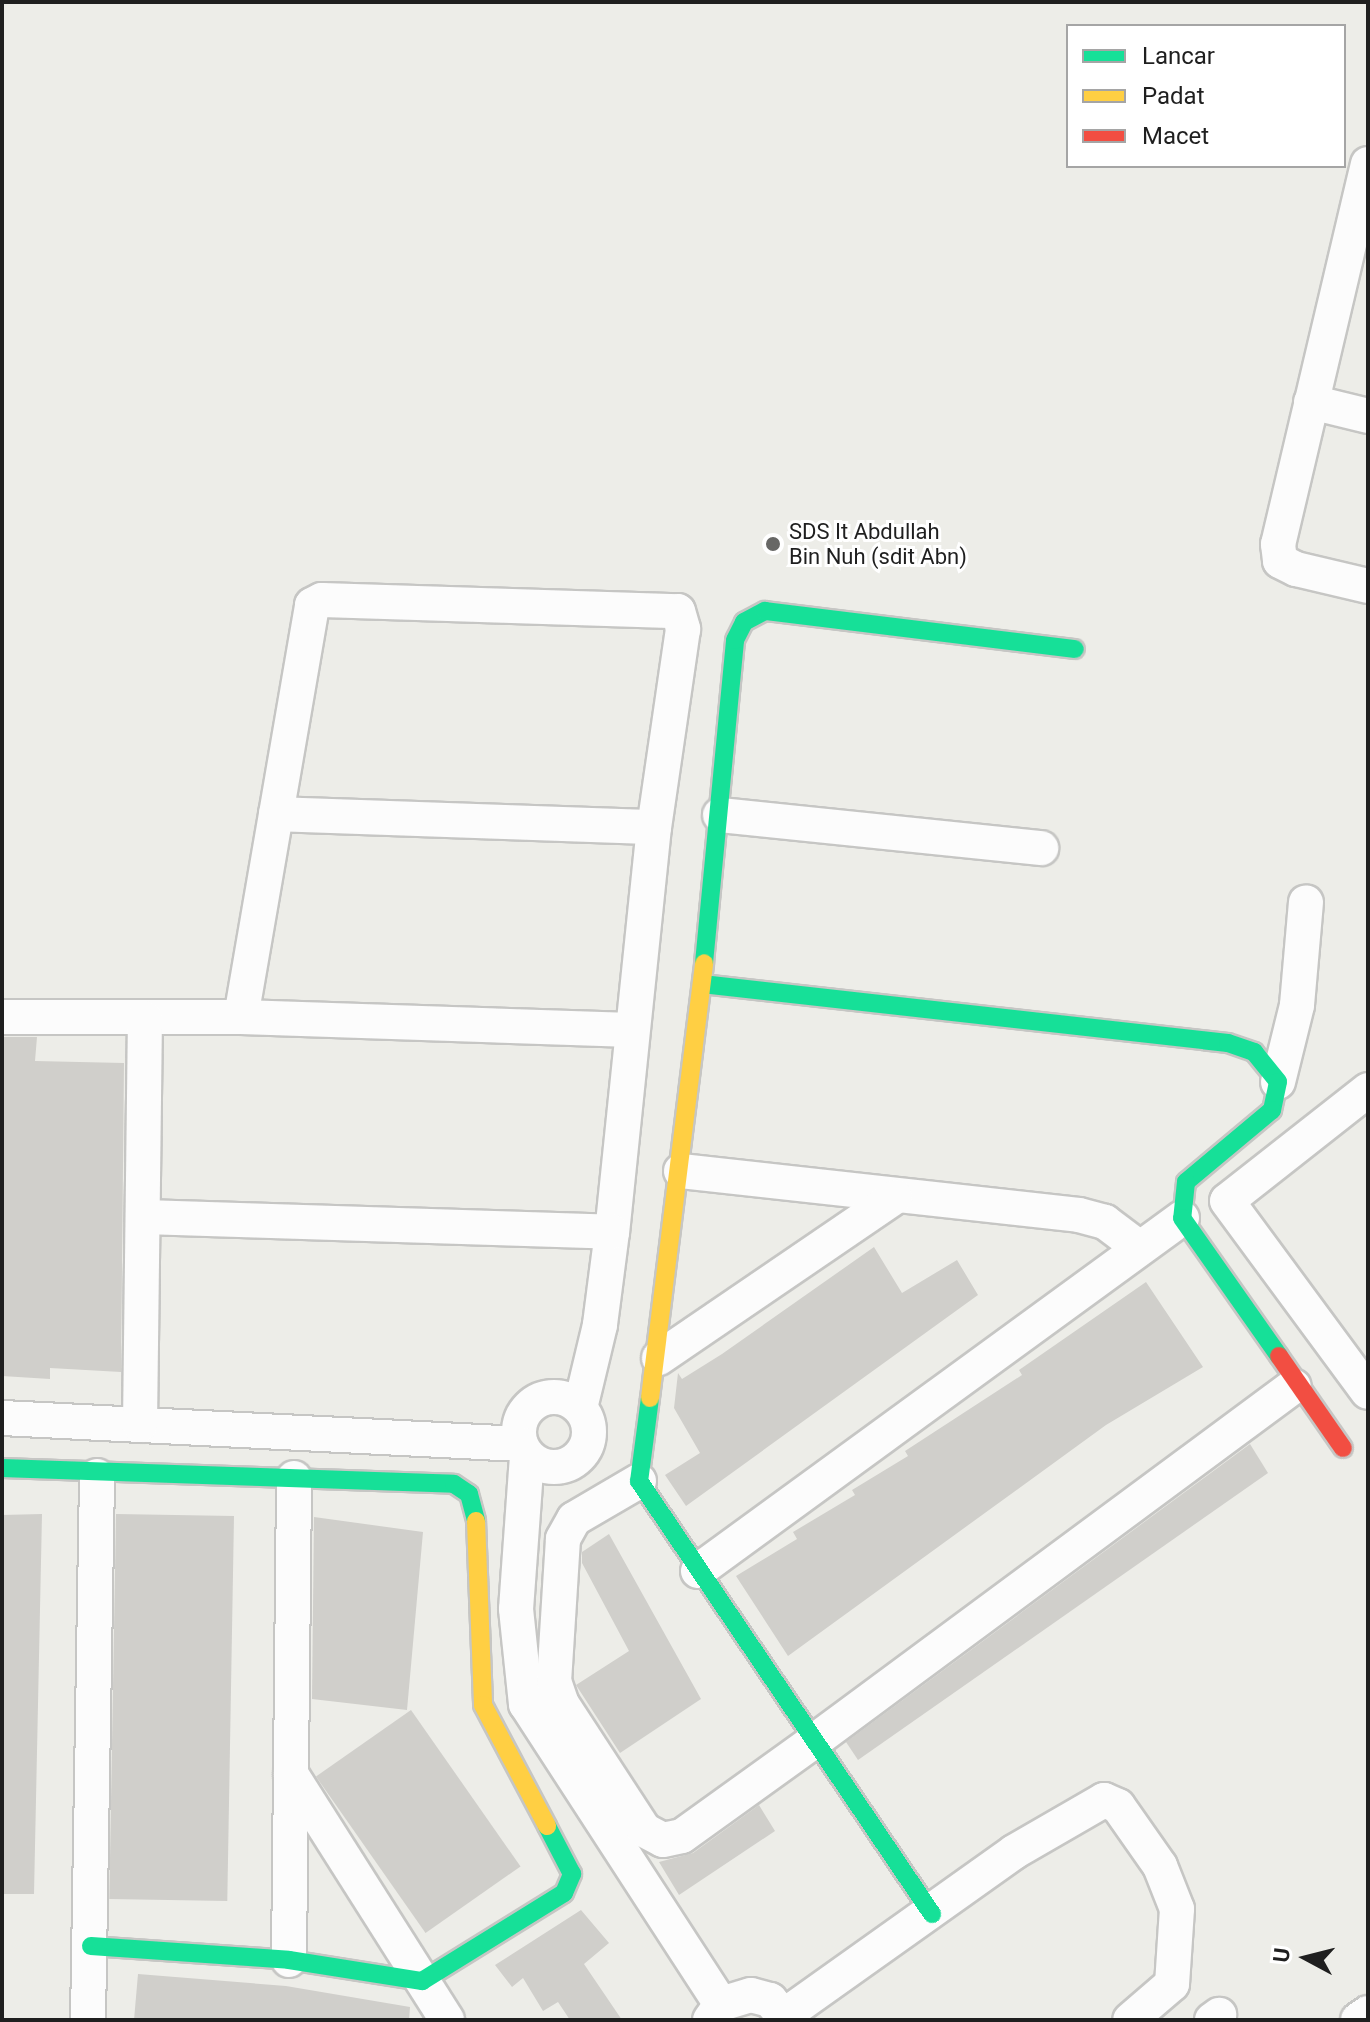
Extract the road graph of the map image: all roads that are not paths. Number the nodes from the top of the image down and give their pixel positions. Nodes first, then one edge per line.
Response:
1 (1368, 164) edge
2 (1359, 246) edge
3 (1311, 402) junction
4 (1368, 416) edge
5 (1368, 586) edge
6 (1075, 649) dead end
7 (276, 814) junction
8 (720, 815) junction
9 (654, 827) junction
10 (1041, 848) dead end
11 (1306, 902) dead end
12 (702, 984) junction
13 (2, 1017) edge
14 (241, 1017) junction
15 (145, 1018) junction
16 (632, 1030) junction
17 (1278, 1082) junction
18 (1364, 1101) edge
19 (681, 1171) junction
20 (895, 1197) junction
21 (145, 1217) junction
22 (1182, 1218) junction
23 (612, 1232) junction
24 (1136, 1245) junction
25 (659, 1358) junction
26 (1294, 1386) junction
27 (1368, 1392) edge
28 (580, 1408) junction
29 (2, 1418) edge
30 (140, 1425) junction
31 (1343, 1448) dead end
32 (524, 1450) junction
33 (2, 1468) edge
34 (97, 1476) junction
35 (294, 1478) junction
36 (639, 1481) junction
37 (698, 1571) junction
38 (813, 1742) junction
39 (291, 1774) junction
40 (932, 1914) junction
41 (91, 1946) junction
42 (289, 1960) junction
43 (422, 1981) junction
44 (716, 2012) edge
45 (1368, 2013) edge
46 (786, 2018) edge
47 (88, 2020) edge
48 (447, 2020) edge
49 (1130, 2020) edge
50 (1358, 2020) edge

1 - 2 street
2 - 3 street
3 - 4 street
3 - 5 street
6 - 8 street
7 - 9 street
7 - 9 street
7 - 14 street
8 - 10 street
8 - 12 street
9 - 16 street
11 - 17 street
12 - 17 street
12 - 19 street
13 - 15 street
14 - 15 street
14 - 16 street
15 - 21 street
16 - 23 street
17 - 22 street
18 - 27 street
19 - 20 street
19 - 25 street
20 - 24 street
20 - 25 street
21 - 23 street
21 - 30 street
22 - 24 street
22 - 26 street
23 - 28 street
24 - 37 street
25 - 36 street
26 - 31 street
26 - 38 street
28 - 32 street
28 - 32 street
29 - 30 street
30 - 32 street
32 - 44 street
33 - 34 street
34 - 35 street
34 - 41 street
35 - 39 street
35 - 43 street
36 - 37 street
36 - 38 street
37 - 38 street
38 - 40 street
39 - 42 street
39 - 43 street
40 - 46 street
40 - 49 street
41 - 42 street
41 - 47 street
42 - 43 street
43 - 48 street
44 - 46 street
45 - 50 street

